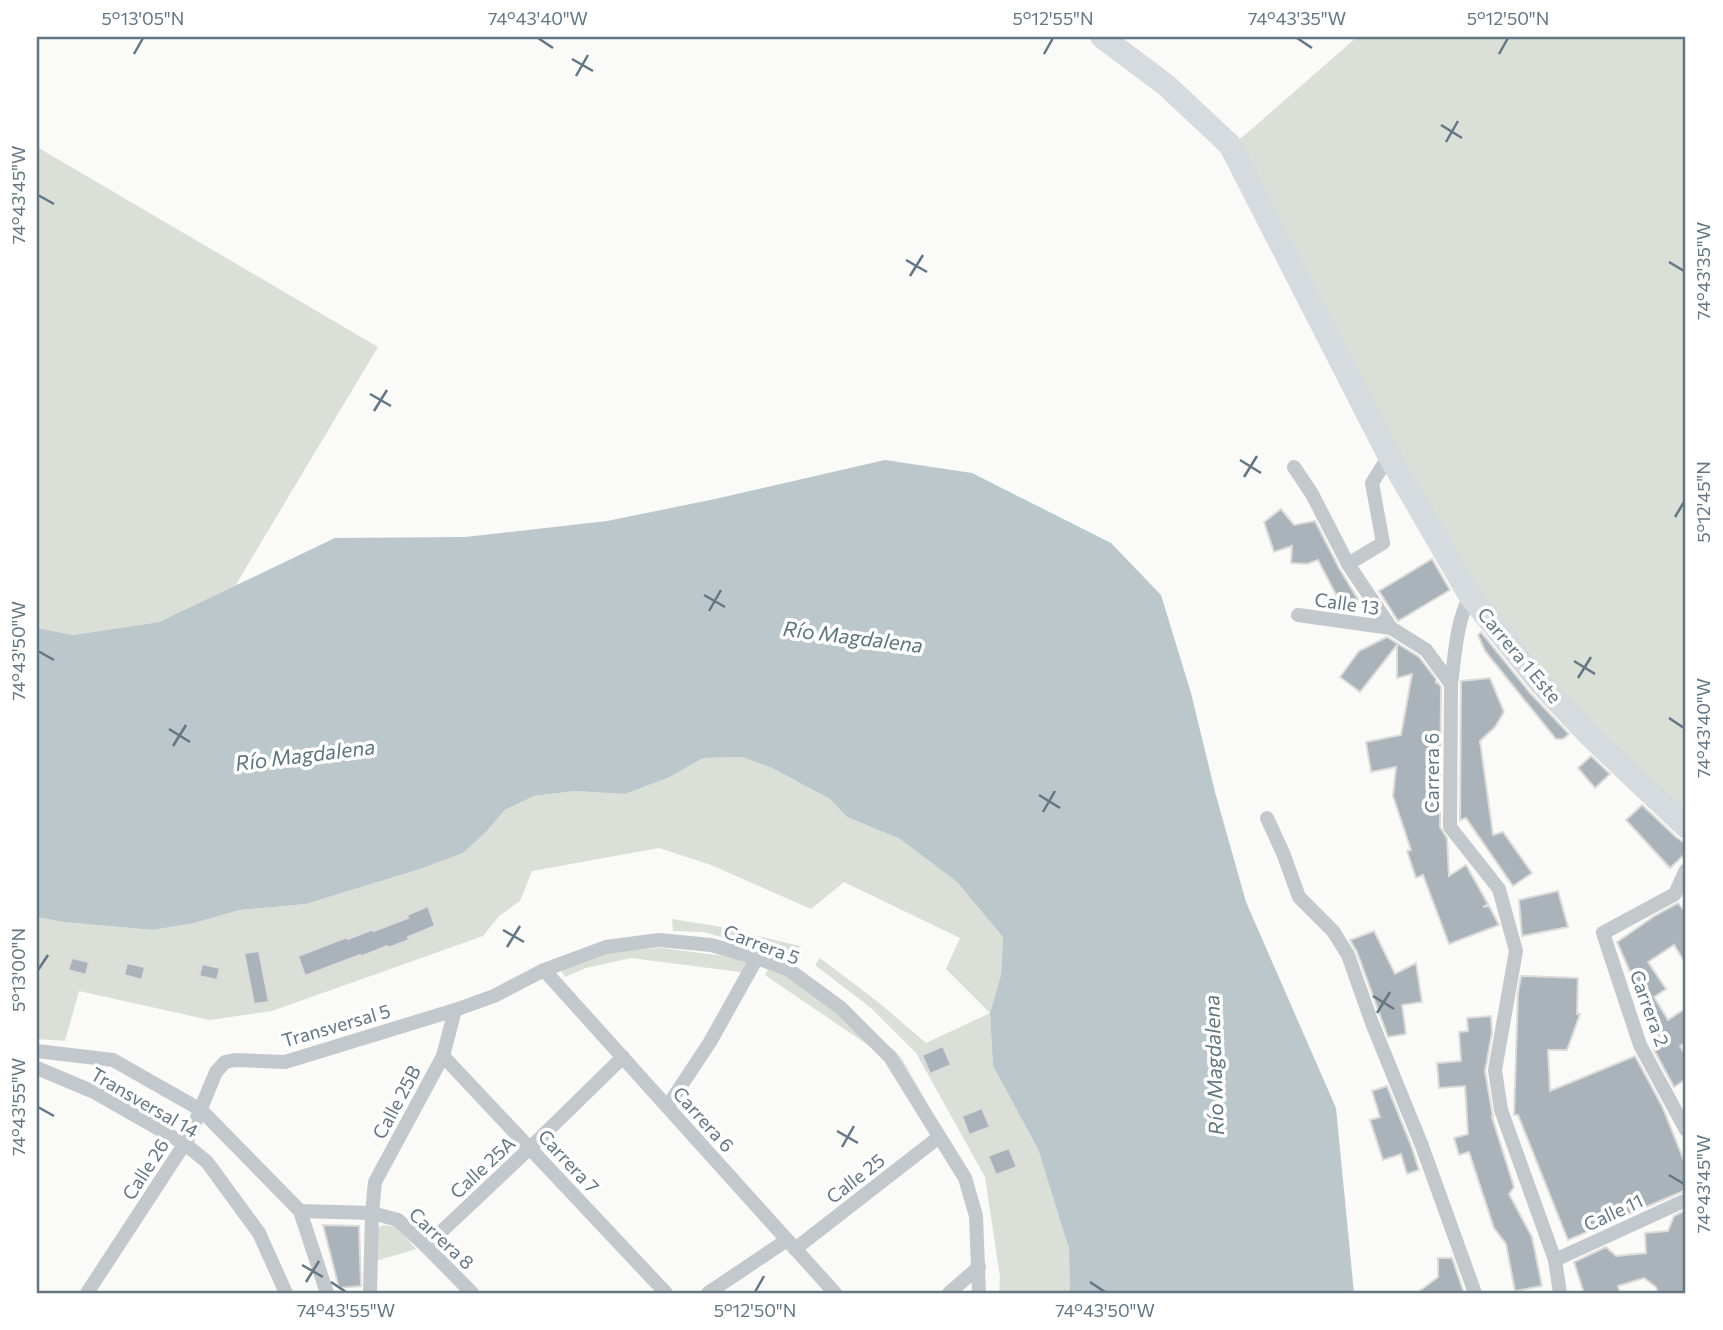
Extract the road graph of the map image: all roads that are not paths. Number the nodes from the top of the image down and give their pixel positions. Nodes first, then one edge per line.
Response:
1 (1102, 37) edge
2 (1389, 456) junction
3 (1294, 467) dead end
4 (1348, 564) junction
5 (1470, 596) junction
6 (1298, 615) dead end
7 (1391, 628) junction
8 (1451, 684) junction
9 (1267, 818) dead end
10 (1686, 827) edge
11 (1684, 879) edge
12 (757, 958) junction
13 (544, 970) junction
14 (455, 1010) junction
15 (37, 1051) edge
16 (443, 1056) junction
17 (623, 1057) junction
18 (225, 1062) joint
19 (37, 1068) edge
20 (667, 1107) junction
21 (201, 1110) junction
22 (1686, 1130) edge
23 (939, 1137) junction
24 (185, 1144) junction
25 (530, 1148) junction
26 (1686, 1200) edge
27 (300, 1211) junction
28 (372, 1213) junction
29 (791, 1245) junction
30 (426, 1246) junction
31 (1555, 1260) junction
32 (979, 1267) junction
33 (87, 1293) edge
34 (285, 1293) edge
35 (327, 1293) edge
36 (370, 1293) edge
37 (472, 1293) edge
38 (666, 1293) edge
39 (708, 1293) edge
40 (835, 1293) edge
41 (949, 1293) edge
42 (979, 1293) edge
43 (1475, 1293) edge
44 (1560, 1293) edge

1 - 2 main road, Carrera 1 Este
2 - 4 street
2 - 5 main road, Carrera 1 Este
3 - 4 street
4 - 7 street
5 - 8 street, Carrera 6
5 - 10 main road, Carrera 1 Este
6 - 7 street, Calle 13
7 - 8 street
8 - 31 street, Carrera 6
9 - 43 street
11 - 22 street, Carrera 2
12 - 13 street, Carrera 5
12 - 20 street
12 - 23 street, Carrera 5
13 - 14 street, Carrera 5
13 - 17 street, Carrera 6
14 - 16 street, Calle 25B
14 - 18 street, Transversal 5
15 - 21 street
16 - 25 street, Carrera 7
16 - 28 street, Calle 25B
17 - 20 street, Carrera 6
17 - 25 street, Calle 25A
18 - 21 street, Calle 26
19 - 24 street, Transversal 14
20 - 29 street, Carrera 6
21 - 24 street, Calle 26
21 - 27 street
23 - 29 street, Calle 25
23 - 32 street, Carrera 5
24 - 33 street, Calle 26
24 - 34 street, Transversal 14
25 - 30 street, Calle 25A
25 - 38 street, Carrera 7
26 - 31 street, Calle 11
27 - 28 street, Carrera 8
27 - 35 street
28 - 30 street, Carrera 8
28 - 36 street
29 - 39 street, Calle 25
29 - 40 street, Carrera 6
30 - 37 street, Carrera 8
31 - 44 street, Carrera 6
32 - 41 street
32 - 42 street, Carrera 5

